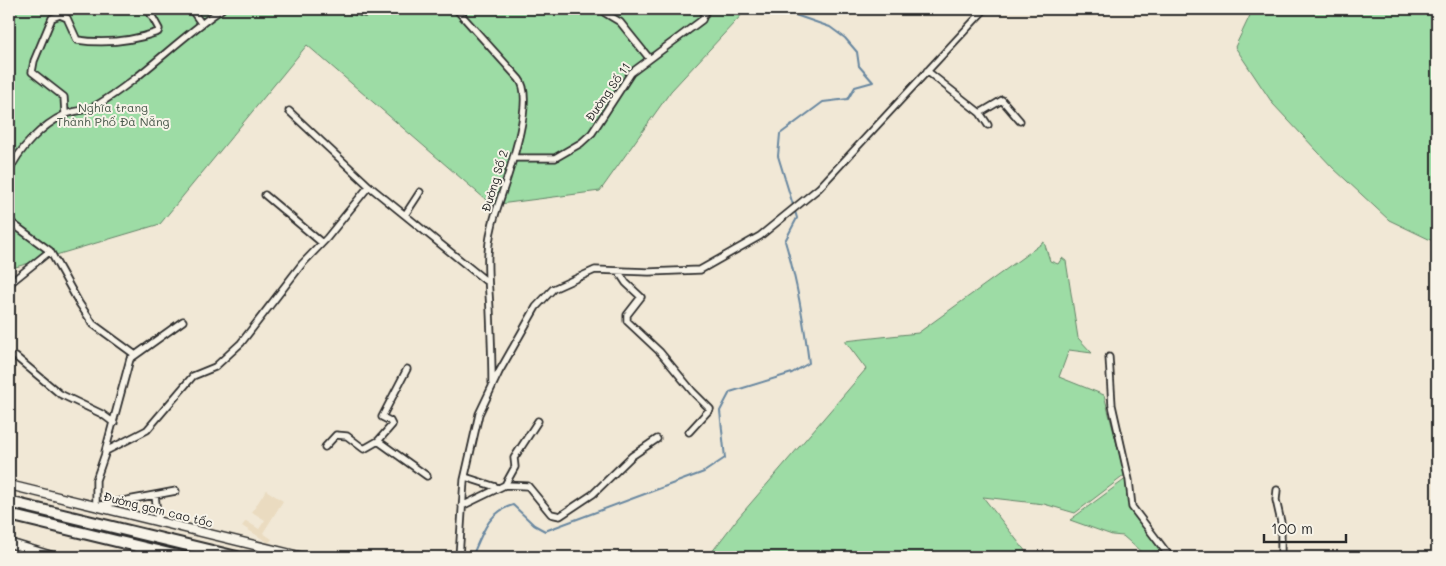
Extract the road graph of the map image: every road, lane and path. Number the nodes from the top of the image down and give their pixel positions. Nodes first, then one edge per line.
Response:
1 (148, 9) edge
2 (191, 9) edge
3 (222, 9) edge
4 (347, 9) edge
5 (380, 9) edge
6 (456, 9) edge
7 (603, 9) edge
8 (707, 9) edge
9 (985, 9) edge
10 (201, 23) junction
11 (649, 58) junction
12 (927, 71) junction
13 (289, 111) dead end
14 (980, 113) junction
15 (65, 114) junction
16 (1020, 121) dead end
17 (988, 124) dead end
18 (513, 158) junction
19 (9, 172) edge
20 (369, 186) junction
21 (420, 192) dead end
22 (264, 195) dead end
23 (405, 215) junction
24 (9, 221) edge
25 (322, 243) junction
26 (50, 251) junction
27 (618, 271) junction
28 (486, 281) junction
29 (9, 284) edge
30 (183, 321) dead end
31 (134, 354) junction
32 (16, 357) dead end
33 (1109, 357) dead end
34 (407, 370) dead end
35 (492, 386) junction
36 (538, 421) dead end
37 (114, 423) junction
38 (689, 432) dead end
39 (657, 439) dead end
40 (378, 441) junction
41 (325, 447) dead end
42 (103, 462) junction
43 (427, 476) dead end
44 (465, 477) junction
45 (9, 484) edge
46 (505, 485) junction
47 (496, 487) dead end
48 (1277, 490) dead end
49 (176, 491) dead end
50 (155, 495) junction
51 (9, 502) edge
52 (96, 506) junction
53 (462, 506) junction
54 (9, 515) edge
55 (158, 522) junction
56 (9, 543) edge
57 (57, 557) edge
58 (182, 557) edge
59 (237, 557) edge
60 (303, 557) edge
61 (459, 557) edge
62 (1170, 557) edge
63 (1281, 557) edge

1 - 15 street
2 - 10 street
3 - 10 street
4 - 5 street
6 - 18 street, Đường Số 2
7 - 11 street
8 - 11 street, Đường Số 11
9 - 12 street
10 - 15 street
11 - 18 street, Đường Số 11
12 - 14 street
12 - 27 street
13 - 20 street
14 - 16 street
14 - 17 street
15 - 19 street
18 - 28 street, Đường Số 2
20 - 23 street
20 - 25 street
21 - 23 street
22 - 25 street
23 - 28 street
24 - 26 street
25 - 42 street
26 - 29 street
26 - 31 street
27 - 35 street
27 - 38 street
28 - 35 street, Đường Số 2
30 - 31 street
31 - 37 street
32 - 37 street
33 - 62 street
34 - 40 street
35 - 44 street
36 - 46 street
37 - 42 street
39 - 46 street
40 - 41 street
40 - 43 street
42 - 52 street
44 - 47 street
44 - 53 street
45 - 52 main road, Đường gom cao tốc
46 - 53 street
48 - 63 street
49 - 50 street
50 - 52 street
50 - 55 street
51 - 59 highway
52 - 55 main road, Đường gom cao tốc
53 - 61 street
54 - 58 highway
55 - 60 main road, Đường gom cao tốc
56 - 57 main road

